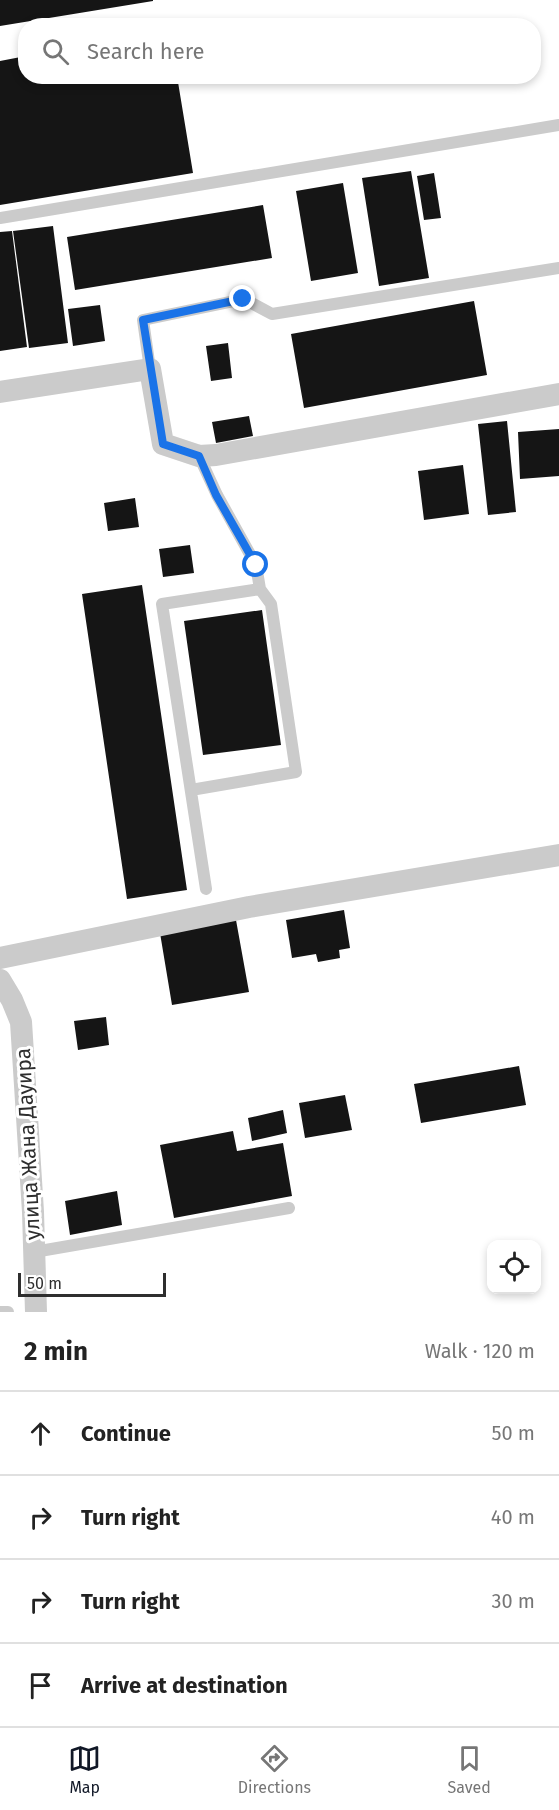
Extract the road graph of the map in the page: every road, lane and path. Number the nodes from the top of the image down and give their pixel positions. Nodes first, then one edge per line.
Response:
1 (559, 125) edge
2 (0, 218) edge
3 (559, 268) edge
4 (150, 369) junction
5 (0, 392) edge
6 (559, 394) edge
7 (199, 456) junction
8 (260, 589) junction
9 (191, 790) junction
10 (559, 855) edge
11 (206, 889) dead end
12 (0, 958) edge
13 (0, 980) edge
14 (289, 1208) dead end
15 (34, 1252) junction
16 (0, 1312) edge
17 (8, 1312) edge
18 (36, 1312) edge

1 - 2 lane
3 - 4 lane
4 - 5 street
4 - 7 street
6 - 7 street
7 - 8 lane
8 - 9 lane
8 - 9 lane
9 - 11 lane
10 - 12 street
13 - 15 street, улица Жана Дауира
14 - 15 lane
15 - 18 street, улица Жана Дауира
16 - 17 lane

